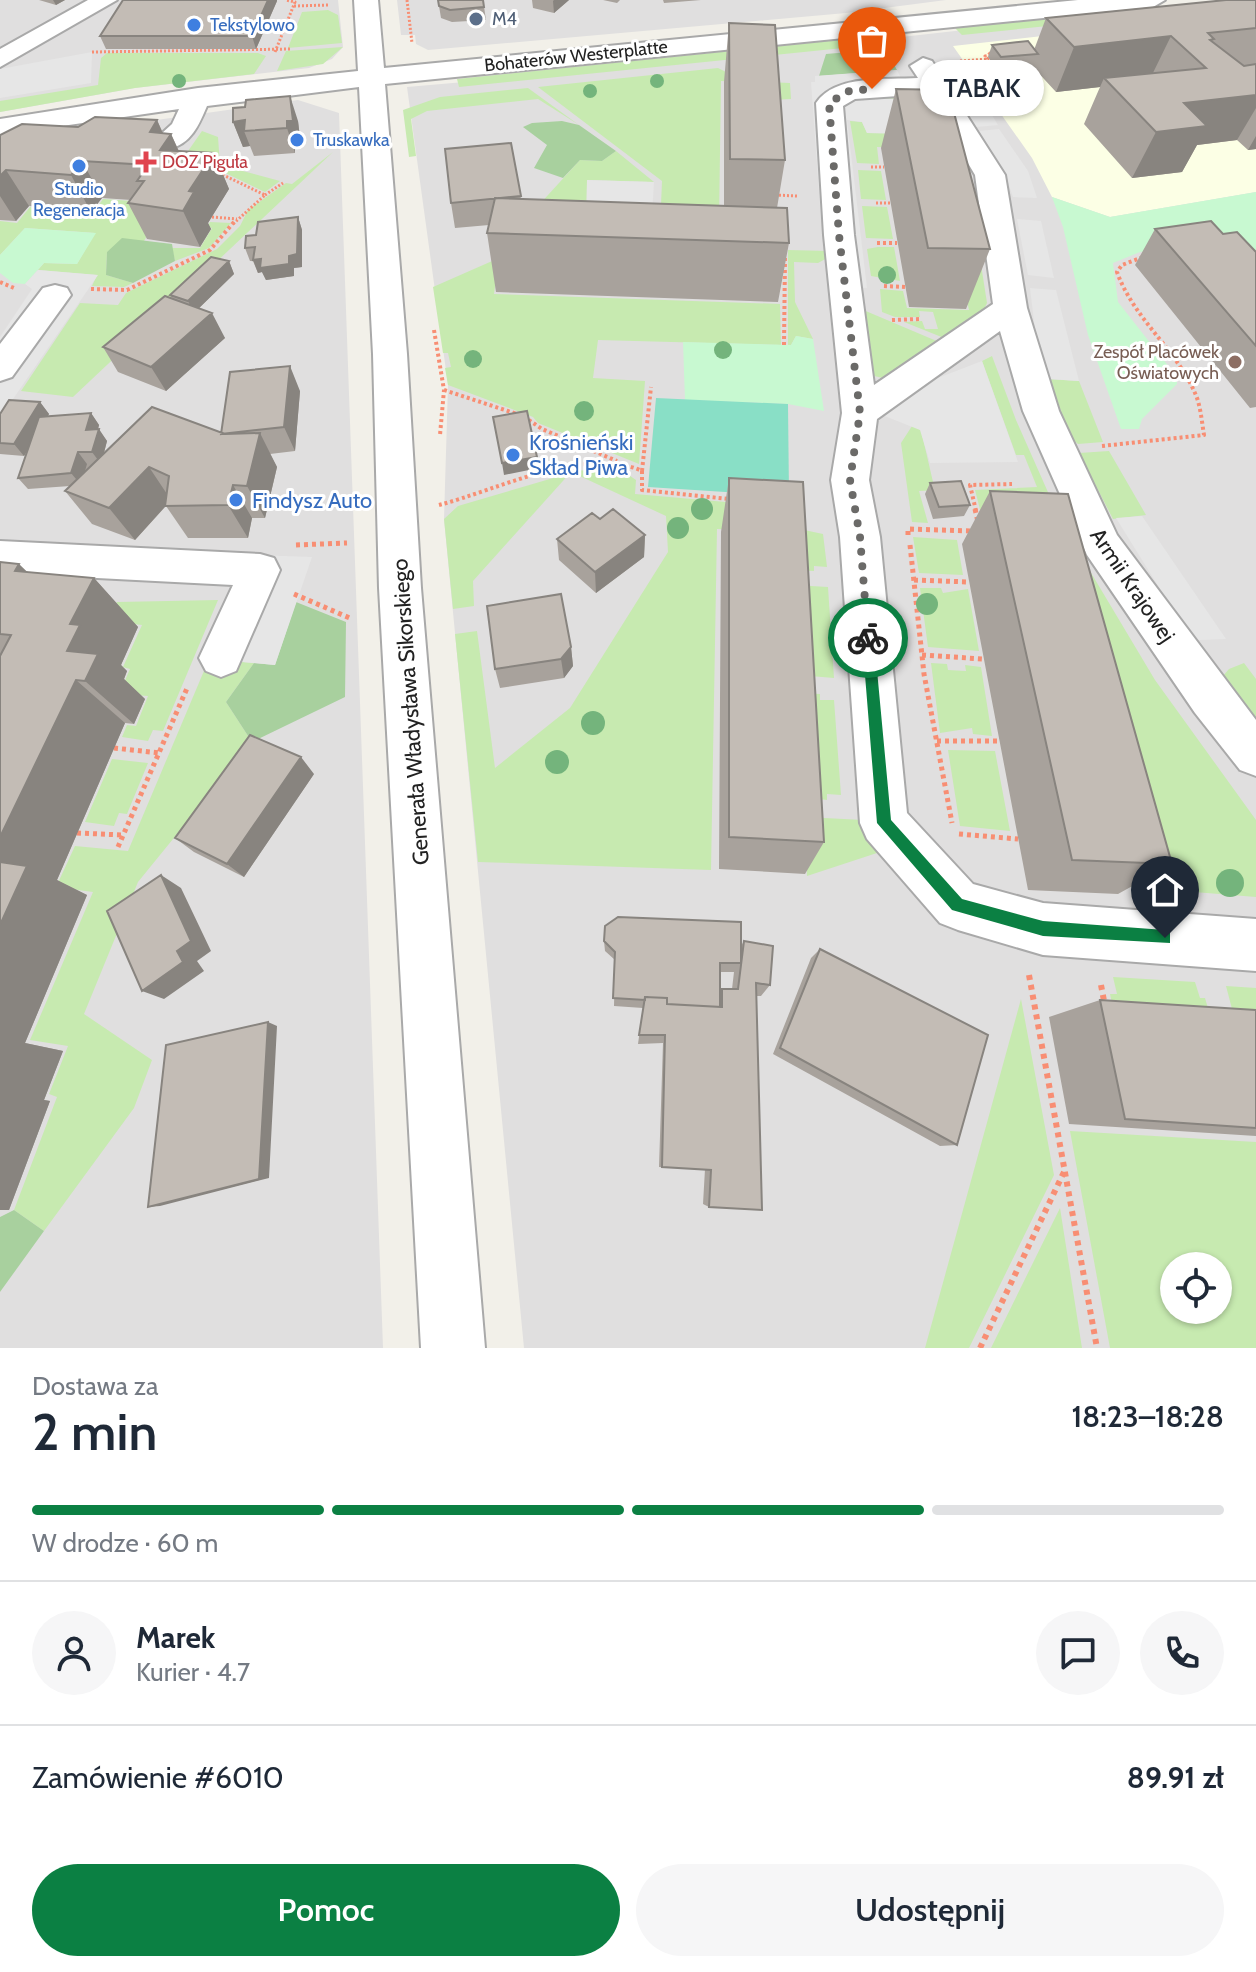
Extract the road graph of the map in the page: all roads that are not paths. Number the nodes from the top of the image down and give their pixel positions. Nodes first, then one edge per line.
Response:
1 (105, 0) edge
2 (366, 0) edge
3 (878, 0) edge
4 (1153, 0) edge
5 (897, 25) junction
6 (0, 59) edge
7 (392, 60) junction
8 (929, 75) junction
9 (198, 96) junction
10 (0, 127) edge
11 (0, 160) edge
12 (55, 295) dead end
13 (1010, 308) junction
14 (0, 369) edge
15 (860, 413) junction
16 (0, 557) edge
17 (206, 669) road end
18 (1256, 755) edge
19 (1256, 945) edge
20 (453, 1348) edge

1 - 6 street
2 - 7 street, Generała Władysława Sikorskiego
3 - 5 street, Armii Krajowej
4 - 5 street, Bohaterów Westerplatte
5 - 7 street, Bohaterów Westerplatte
5 - 8 street, Armii Krajowej
7 - 9 street, Bohaterów Westerplatte
7 - 20 street, Generała Władysława Sikorskiego
8 - 13 street, Armii Krajowej
8 - 15 street
9 - 10 street, Bohaterów Westerplatte
9 - 11 street
12 - 14 street
13 - 15 street
13 - 18 street, Armii Krajowej
15 - 19 street
16 - 17 street

